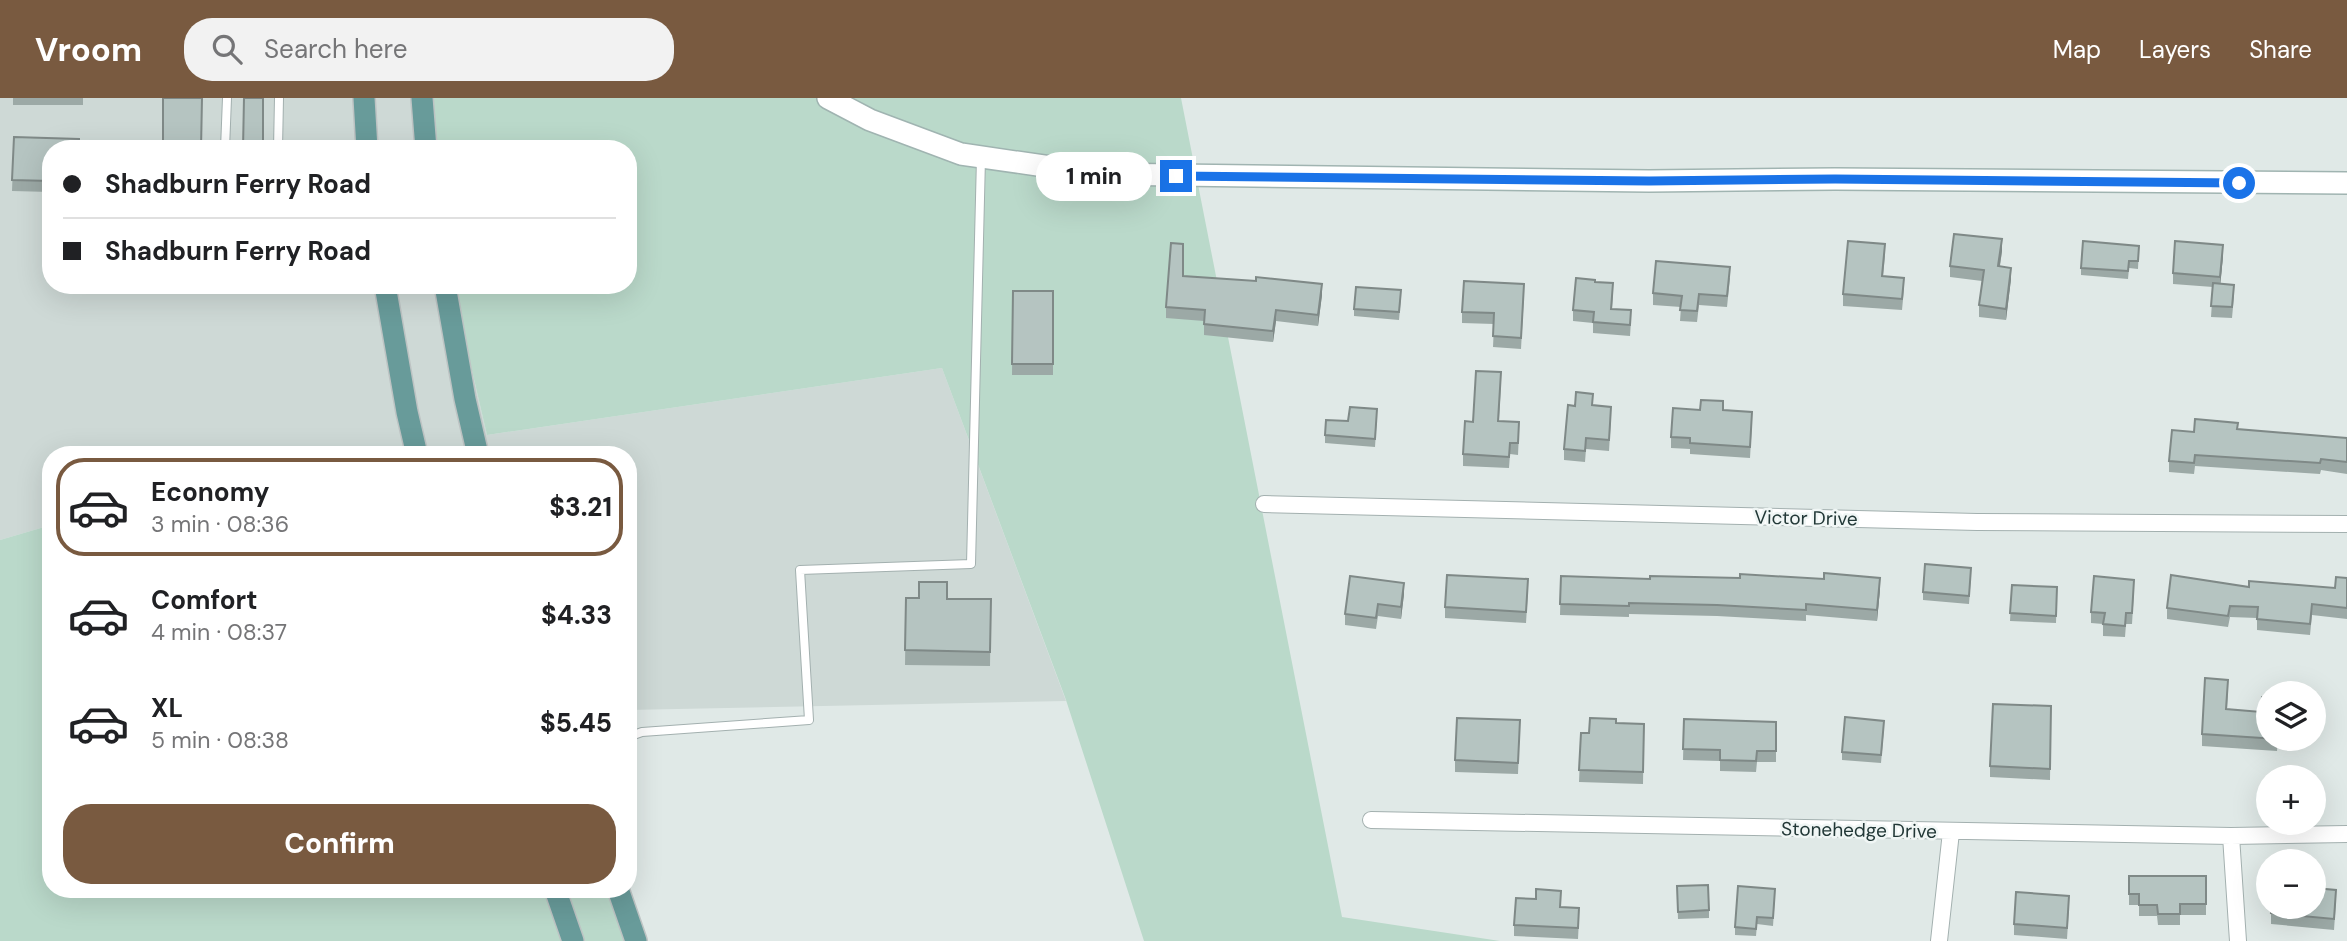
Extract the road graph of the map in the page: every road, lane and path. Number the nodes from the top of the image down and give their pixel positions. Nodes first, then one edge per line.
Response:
1 (227, 98) edge
2 (279, 98) edge
3 (364, 98) edge
4 (422, 98) edge
5 (828, 98) edge
6 (225, 140) edge
7 (278, 140) edge
8 (366, 140) edge
9 (425, 140) edge
10 (981, 158) junction
11 (2347, 183) edge
12 (387, 294) edge
13 (447, 294) edge
14 (415, 446) edge
15 (476, 446) edge
16 (1264, 504) dead end
17 (2347, 524) edge
18 (637, 734) edge
19 (1371, 820) dead end
20 (1951, 832) junction
21 (2347, 834) edge
22 (2231, 836) junction
23 (558, 898) edge
24 (621, 898) edge
25 (573, 941) edge
26 (636, 941) edge
27 (1939, 941) edge
28 (2238, 941) edge

1 - 6 lane
2 - 7 lane
3 - 8 main road
4 - 9 main road
5 - 10 street
10 - 11 street
10 - 18 lane
12 - 14 main road
13 - 15 main road
16 - 17 street, Victor Drive
19 - 20 street, Stonehedge Drive
20 - 22 street, Stonehedge Drive
20 - 27 street
21 - 22 street, Stonehedge Drive
22 - 28 street
23 - 25 main road
24 - 26 main road

